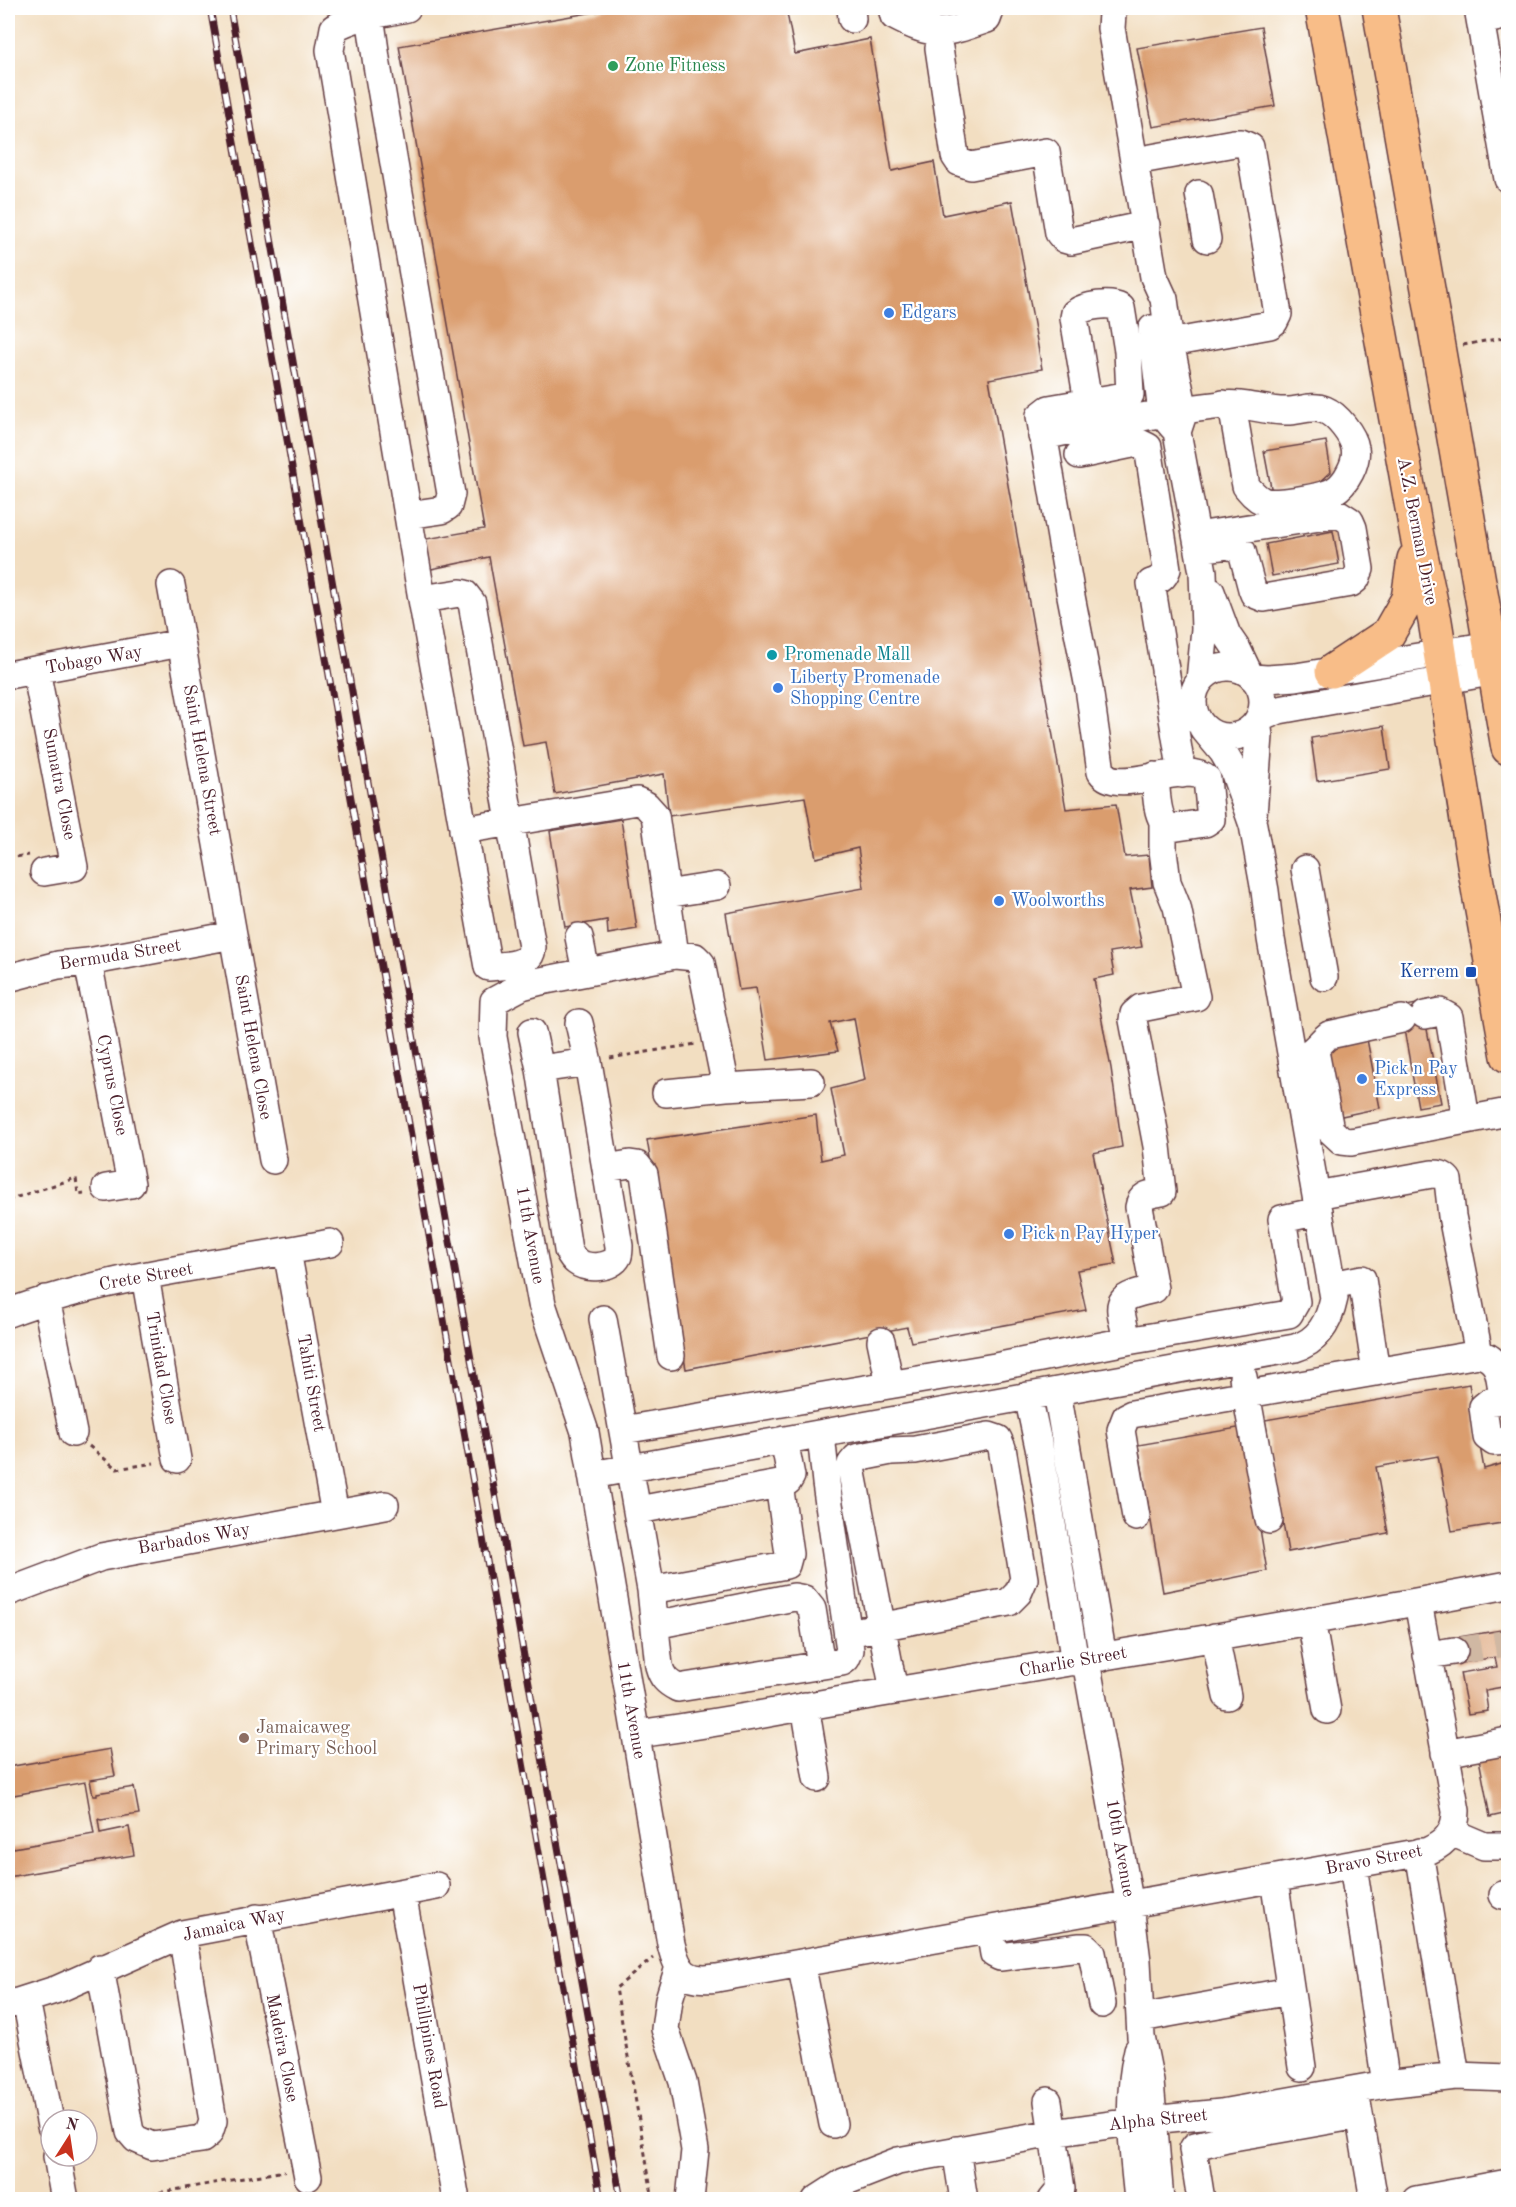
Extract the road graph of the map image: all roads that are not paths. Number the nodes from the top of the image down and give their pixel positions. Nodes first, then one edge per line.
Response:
1 (407, 8) edge
2 (892, 8) edge
3 (991, 8) edge
4 (1111, 8) edge
5 (1322, 8) edge
6 (1379, 8) edge
7 (1480, 14) edge
8 (370, 15) junction
9 (1509, 15) edge
10 (939, 48) dead end
11 (1506, 150) edge
12 (1135, 161) junction
13 (1509, 179) edge
14 (1199, 194) dead end
15 (1146, 225) junction
16 (1207, 239) dead end
17 (1154, 278) junction
18 (1170, 342) junction
19 (1088, 402) junction
20 (1223, 404) junction
21 (1174, 419) junction
22 (1121, 422) junction
23 (1042, 436) junction
24 (1079, 454) dead end
25 (408, 515) junction
26 (1417, 536) junction
27 (1200, 552) junction
28 (171, 585) dead end
29 (422, 599) junction
30 (181, 644) junction
31 (1501, 656) edge
32 (1441, 667) junction
33 (36, 670) junction
34 (1332, 671) junction
35 (8, 675) edge
36 (1251, 676) junction
37 (1200, 680) junction
38 (1259, 720) junction
39 (1203, 728) junction
40 (1509, 748) edge
41 (1182, 774) junction
42 (1155, 776) junction
43 (1242, 798) junction
44 (1210, 804) junction
45 (511, 820) junction
46 (1163, 824) junction
47 (1253, 825) junction
48 (463, 830) junction
49 (1305, 868) dead end
50 (44, 872) dead end
51 (717, 886) dead end
52 (666, 894) junction
53 (233, 934) junction
54 (579, 937) dead end
55 (675, 955) junction
56 (88, 962) junction
57 (586, 972) junction
58 (1324, 977) dead end
59 (8, 978) edge
60 (579, 1023) dead end
61 (532, 1032) dead end
62 (1303, 1054) junction
63 (1509, 1056) edge
64 (588, 1062) junction
65 (541, 1076) junction
66 (811, 1082) dead end
67 (726, 1087) junction
68 (503, 1089) junction
69 (666, 1093) dead end
70 (1509, 1112) edge
71 (1466, 1119) junction
72 (273, 1160) dead end
73 (606, 1168) junction
74 (106, 1188) dead end
75 (1318, 1203) junction
76 (330, 1243) dead end
77 (287, 1251) junction
78 (145, 1276) junction
79 (1332, 1285) junction
80 (46, 1299) junction
81 (8, 1313) edge
82 (603, 1319) dead end
83 (881, 1341) dead end
84 (1127, 1341) junction
85 (1479, 1354) junction
86 (671, 1356) dead end
87 (1239, 1358) junction
88 (1376, 1372) junction
89 (944, 1376) junction
90 (890, 1384) junction
91 (1057, 1392) junction
92 (1247, 1394) junction
93 (1028, 1396) junction
94 (951, 1410) junction
95 (623, 1430) junction
96 (73, 1433) road end
97 (821, 1434) junction
98 (784, 1440) junction
99 (1509, 1441) edge
100 (177, 1459) road end
101 (630, 1470) junction
102 (592, 1475) junction
103 (779, 1484) junction
104 (385, 1505) dead end
105 (638, 1510) junction
106 (335, 1514) junction
107 (1136, 1517) dead end
108 (1269, 1520) dead end
109 (1509, 1585) edge
110 (651, 1590) junction
111 (8, 1592) edge
112 (1418, 1602) junction
113 (1311, 1620) junction
114 (655, 1625) junction
115 (883, 1628) junction
116 (848, 1634) junction
117 (1215, 1637) junction
118 (1454, 1651) tunnel mouth
119 (1427, 1655) junction
120 (1088, 1660) junction
121 (820, 1665) junction
122 (894, 1691) junction
123 (1227, 1696) dead end
124 (806, 1706) junction
125 (1327, 1710) dead end
126 (636, 1734) junction
127 (1509, 1741) edge
128 (1445, 1753) junction
129 (818, 1778) dead end
130 (1451, 1832) junction
131 (1509, 1846) edge
132 (1419, 1852) junction
133 (1353, 1865) junction
134 (1274, 1879) junction
135 (436, 1886) dead end
136 (402, 1893) junction
137 (1130, 1906) junction
138 (257, 1918) junction
139 (990, 1930) junction
140 (182, 1934) junction
141 (675, 1956) junction
142 (801, 1964) junction
143 (100, 1968) junction
144 (1290, 1991) junction
145 (17, 2002) edge
146 (1102, 2004) dead end
147 (1141, 2027) junction
148 (1302, 2067) dead end
149 (1456, 2076) junction
150 (1509, 2078) edge
151 (1386, 2084) junction
152 (1048, 2101) dead end
153 (1357, 2103) junction
154 (46, 2108) edge
155 (1142, 2121) junction
156 (832, 2124) dead end
157 (1224, 2126) junction
158 (1053, 2133) junction
159 (956, 2150) junction
160 (59, 2168) edge
161 (306, 2172) road end
162 (1509, 2183) edge
163 (65, 2199) edge
164 (456, 2199) edge
165 (690, 2199) edge
166 (816, 2199) edge
167 (964, 2199) edge
168 (1052, 2199) edge
169 (1138, 2199) edge
170 (1160, 2199) edge
171 (1201, 2199) edge
172 (1374, 2199) edge
173 (1416, 2199) edge

1 - 8 street
2 - 3 street
4 - 12 street
5 - 26 main road, A.Z. Berman Drive
6 - 31 main road
7 - 9 street
7 - 11 street
8 - 25 street
8 - 25 street
10 - 15 street
11 - 13 street
12 - 15 street
12 - 18 street
14 - 16 street
15 - 17 street
17 - 18 street
17 - 21 street
18 - 21 street
19 - 22 street
19 - 22 street
19 - 23 street
20 - 20 street
20 - 21 street
21 - 22 street
21 - 27 street
22 - 23 street
22 - 24 street
22 - 41 street
23 - 42 street
25 - 29 street
26 - 32 main road, A.Z. Berman Drive
26 - 34 main road
27 - 27 street
27 - 36 street
27 - 37 street
28 - 30 street, Saint Helena Street
29 - 45 street
29 - 48 street
30 - 33 street, Tobago Way
30 - 53 street, Saint Helena Street
31 - 32 street
31 - 40 main road
32 - 34 street
32 - 38 street
32 - 63 main road, A.Z. Berman Drive
33 - 35 street, Tobago Way
33 - 50 street, Sumatra Close
34 - 36 street
36 - 37 street
36 - 38 street
37 - 39 street
38 - 39 street
38 - 47 street
39 - 43 street
41 - 42 street
41 - 44 street
42 - 46 street
43 - 44 street
43 - 47 street
44 - 46 street
45 - 48 street
45 - 48 street
45 - 52 street
46 - 84 street
47 - 62 street
49 - 58 street
51 - 52 street
52 - 55 street
53 - 56 street, Bermuda Street
53 - 72 street, Saint Helena Close
54 - 57 street
55 - 57 street
55 - 67 street
56 - 59 street, Bermuda Street
56 - 74 street, Cyprus Close
57 - 68 street, 11th Avenue
60 - 64 street
61 - 65 street
62 - 71 street
62 - 71 street
62 - 75 street
64 - 65 street
64 - 73 street
65 - 68 street
65 - 73 street
66 - 67 street
67 - 69 street
68 - 102 street, 11th Avenue
70 - 71 street
73 - 86 street
75 - 79 street
75 - 84 street
75 - 85 street
76 - 77 street, Crete Street
77 - 78 street, Crete Street
77 - 106 street, Tahiti Street
78 - 80 street, Crete Street
78 - 100 street, Trinidad Close
79 - 87 street
79 - 88 street
80 - 81 street, Crete Street
80 - 96 street
82 - 95 street
83 - 90 street
84 - 89 street
85 - 88 street
85 - 99 street
87 - 91 street
87 - 92 street
88 - 92 street
89 - 90 street
89 - 94 street
90 - 95 street
91 - 93 street
91 - 120 street, 10th Avenue
92 - 107 street
92 - 108 street
93 - 94 street
93 - 120 street, 10th Avenue
94 - 97 street
95 - 101 street
97 - 98 street
97 - 116 street
98 - 101 street
98 - 103 street
101 - 102 street
101 - 105 street
102 - 126 street, 11th Avenue
103 - 105 street
103 - 110 street
104 - 106 street, Barbados Way
105 - 110 street
106 - 111 street, Barbados Way
109 - 112 street, Charlie Street
110 - 114 street
112 - 113 street, Charlie Street
112 - 119 street
113 - 117 street, Charlie Street
113 - 125 street
114 - 121 street
114 - 121 street
115 - 115 street
115 - 116 street
115 - 122 street
116 - 121 street
117 - 120 street, Charlie Street
117 - 123 street
118 - 119 street
119 - 128 street
120 - 122 street, Charlie Street
120 - 137 street, 10th Avenue
122 - 124 street, Charlie Street
124 - 126 street, Charlie Street
124 - 129 street
126 - 141 street, 11th Avenue
127 - 128 street
128 - 130 street
130 - 131 street
130 - 132 street, Bravo Street
132 - 133 street, Bravo Street
132 - 149 street
133 - 134 street, Bravo Street
133 - 151 street
134 - 137 street, Bravo Street
134 - 144 street
135 - 136 street, Jamaica Way
136 - 138 street, Jamaica Way
136 - 164 street, Phillipines Road
137 - 139 street
137 - 147 street, 10th Avenue
138 - 140 street, Jamaica Way
138 - 161 street, Madeira Close
139 - 142 street
139 - 146 street
140 - 143 street, Jamaica Way
140 - 143 street
141 - 142 street
141 - 165 street
142 - 156 street
143 - 145 street, Jamaica Way
144 - 147 street
144 - 148 street
145 - 154 street
147 - 155 street, 10th Avenue
149 - 150 street, Alpha Street
149 - 151 street, Alpha Street
151 - 153 street, Alpha Street
152 - 158 street
153 - 157 street, Alpha Street
153 - 172 street
155 - 157 street, Alpha Street
155 - 158 street, Alpha Street
155 - 169 street, 10th Avenue
155 - 170 street, 10th Avenue
157 - 171 street
158 - 159 street, Alpha Street
158 - 168 street
159 - 166 street, Alpha Street
159 - 167 street
160 - 163 street
162 - 173 street

